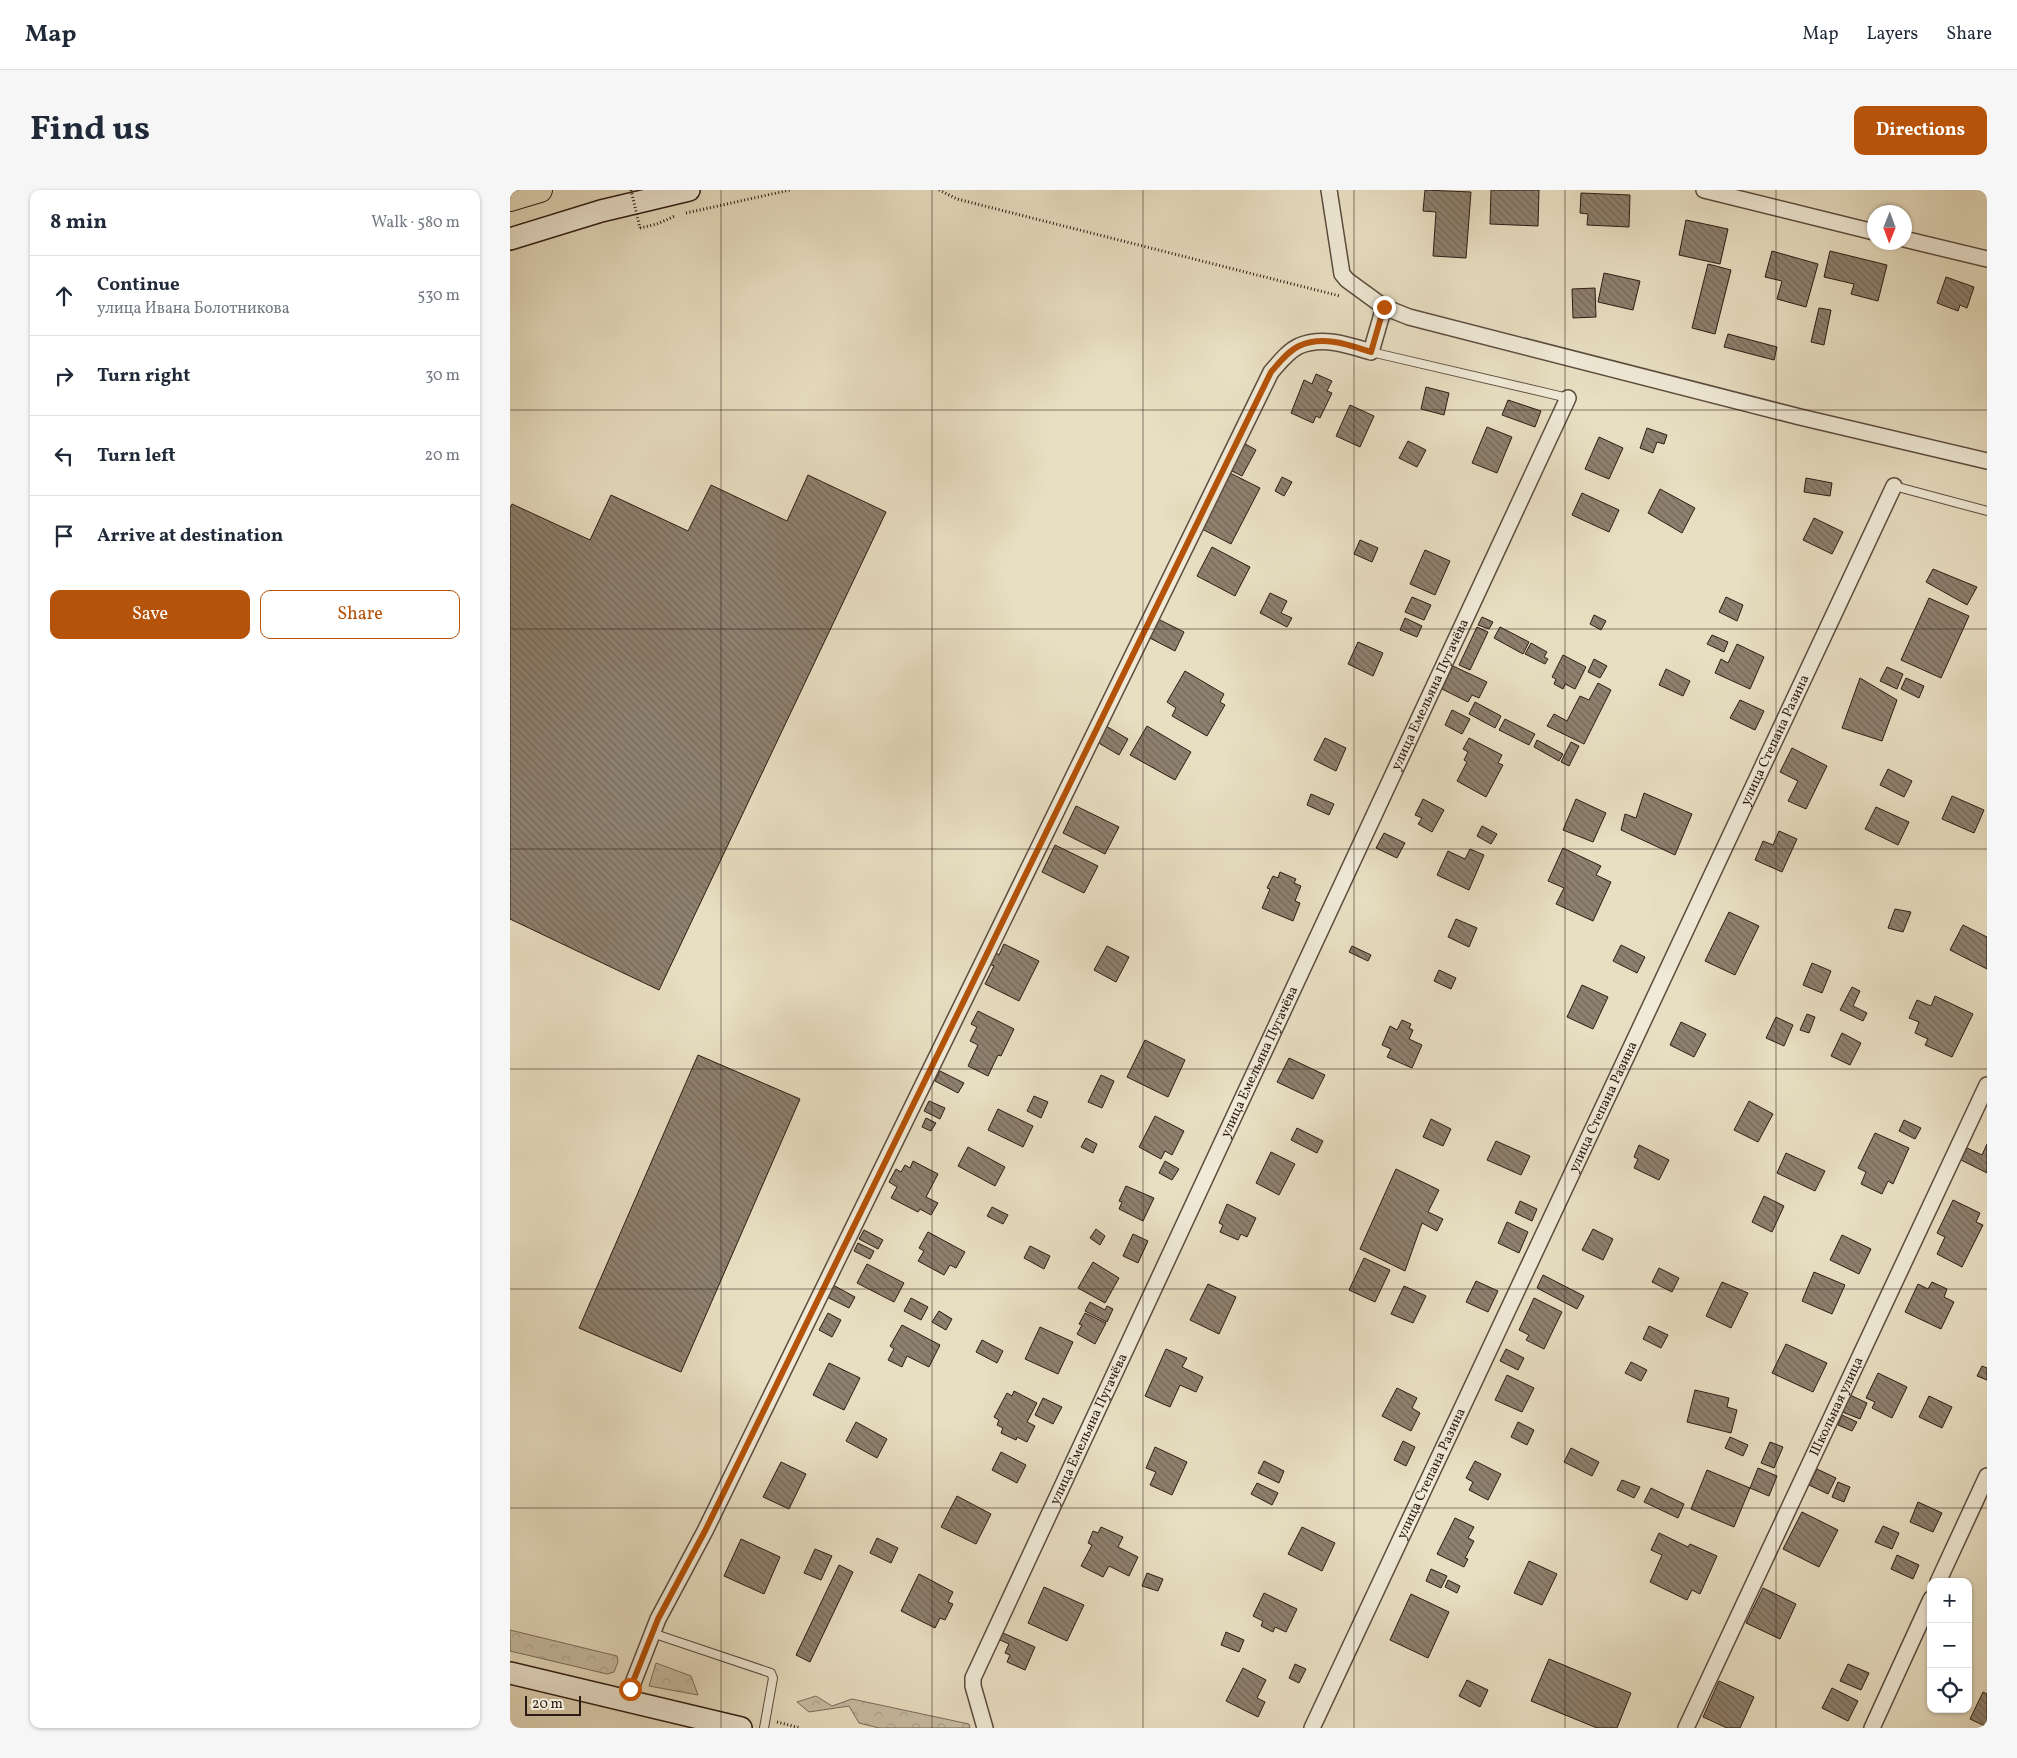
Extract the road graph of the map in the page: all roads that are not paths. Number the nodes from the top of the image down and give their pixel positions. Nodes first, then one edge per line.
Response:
1 (540, 190) edge
2 (690, 190) edge
3 (1329, 190) edge
4 (1704, 190) edge
5 (510, 199) edge
6 (1867, 230) edge
7 (510, 239) edge
8 (1912, 241) edge
9 (1987, 259) edge
10 (1384, 307) junction
11 (1371, 352) junction
12 (1568, 398) joint
13 (1987, 461) edge
14 (1894, 486) joint
15 (1987, 511) edge
16 (1987, 1085) edge
17 (1987, 1476) edge
18 (1940, 1578) edge
19 (1927, 1608) edge
20 (652, 1633) junction
21 (510, 1674) edge
22 (626, 1701) junction
23 (741, 1728) edge
24 (764, 1728) edge
25 (985, 1728) edge
26 (1312, 1728) edge
27 (1686, 1728) edge
28 (1872, 1728) edge

1 - 5 main road
2 - 7 street
3 - 10 street
4 - 6 street
8 - 9 street
10 - 11 street
10 - 13 street
11 - 12 lane
11 - 20 street
12 - 25 street, улица Емельяна Пугачёва
14 - 15 lane
14 - 26 street, улица Степана Разина
16 - 27 street, Школьная улица
17 - 18 street
19 - 28 street
20 - 22 street
20 - 24 lane
21 - 22 street
22 - 23 street

